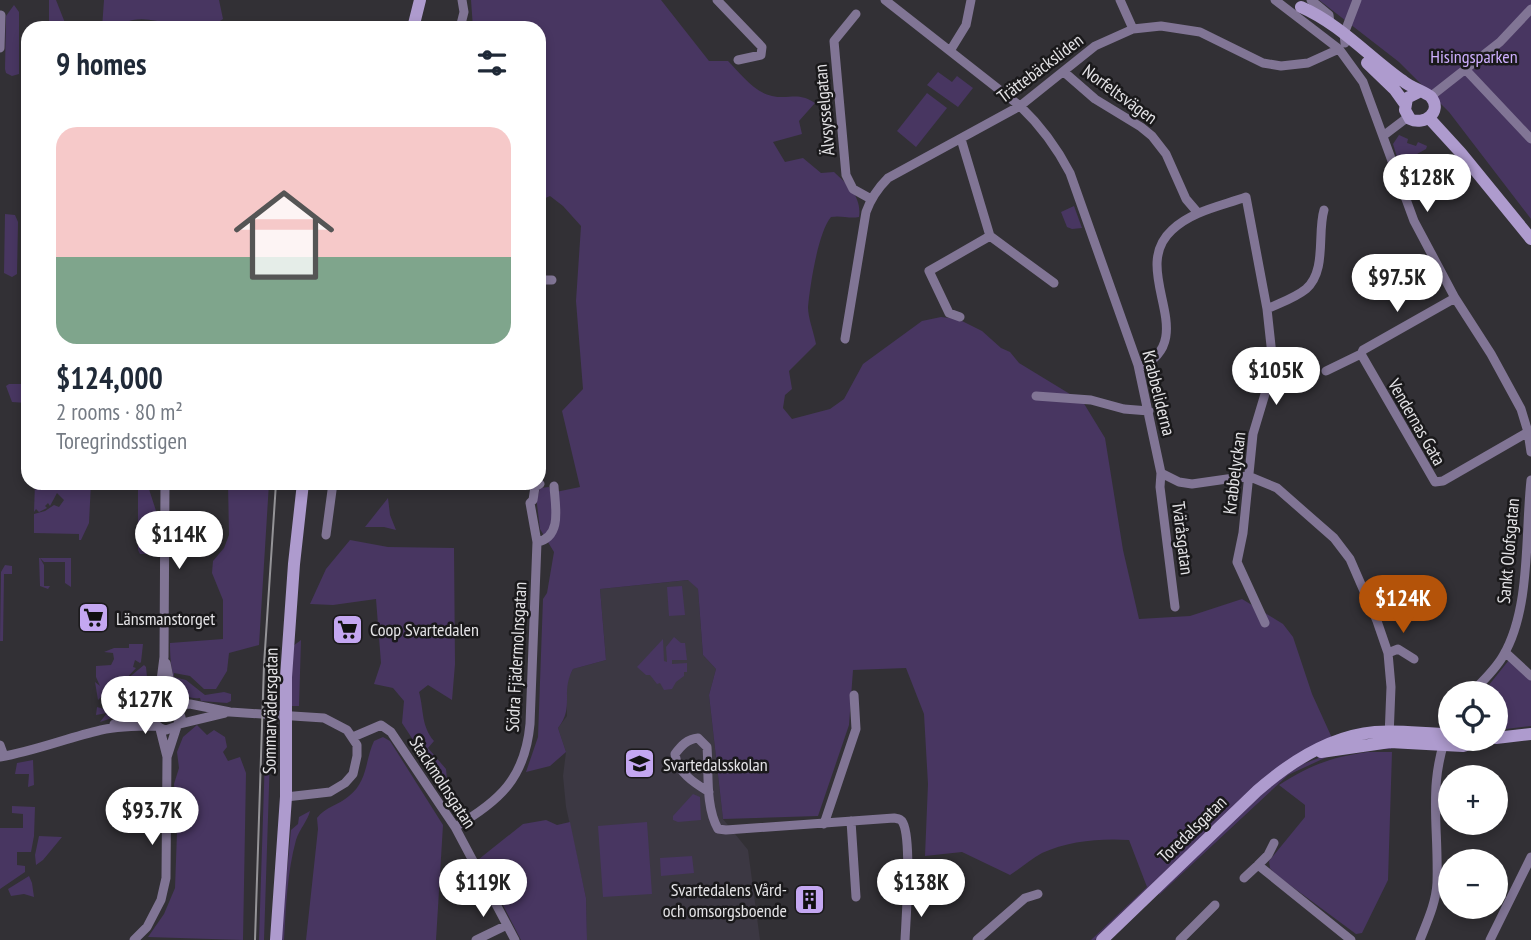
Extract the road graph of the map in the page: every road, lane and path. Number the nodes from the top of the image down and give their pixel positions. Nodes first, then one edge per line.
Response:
1 (420, 0) edge
2 (462, 0) edge
3 (717, 0) edge
4 (885, 0) edge
5 (971, 0) edge
6 (1120, 0) edge
7 (1275, 0) edge
8 (1357, 0) edge
9 (1301, 2) edge
10 (1531, 9) edge
11 (856, 14) dead end
12 (1, 15) edge
13 (415, 21) edge
14 (462, 21) edge
15 (1133, 29) junction
16 (1343, 42) junction
17 (0, 48) edge
18 (950, 51) junction
19 (738, 61) dead end
20 (1465, 69) junction
21 (1065, 72) junction
22 (1424, 94) junction
23 (1020, 106) junction
24 (1406, 111) junction
25 (1429, 118) junction
26 (1383, 136) junction
27 (961, 139) junction
28 (1531, 139) edge
29 (870, 199) junction
30 (1324, 210) dead end
31 (1198, 213) junction
32 (990, 236) junction
33 (1531, 239) edge
34 (546, 280) edge
35 (552, 280) dead end
36 (1054, 283) dead end
37 (1455, 298) junction
38 (1267, 309) junction
39 (960, 317) dead end
40 (845, 339) dead end
41 (1361, 354) junction
42 (1139, 368) junction
43 (1326, 371) dead end
44 (1036, 396) dead end
45 (1149, 411) junction
46 (1530, 431) edge
47 (1531, 452) edge
48 (1161, 473) junction
49 (1248, 476) junction
50 (1531, 480) edge
51 (554, 486) dead end
52 (166, 490) edge
53 (302, 490) edge
54 (332, 490) edge
55 (535, 490) edge
56 (326, 535) dead end
57 (537, 542) junction
58 (1175, 607) dead end
59 (1265, 623) dead end
60 (1506, 652) junction
61 (1388, 653) junction
62 (164, 657) junction
63 (1415, 659) dead end
64 (1531, 676) edge
65 (1483, 681) edge
66 (854, 695) dead end
67 (176, 704) junction
68 (156, 706) junction
69 (230, 712) junction
70 (178, 725) junction
71 (158, 727) junction
72 (103, 730) junction
73 (1438, 734) edge
74 (1531, 734) edge
75 (354, 737) junction
76 (1390, 737) junction
77 (1508, 737) edge
78 (0, 744) edge
79 (1444, 751) edge
80 (2, 757) edge
81 (167, 757) junction
82 (709, 792) junction
83 (286, 797) junction
84 (851, 821) junction
85 (824, 824) junction
86 (455, 827) junction
87 (1274, 843) dead end
88 (1531, 857) edge
89 (1258, 864) junction
90 (1244, 878) dead end
91 (1038, 894) dead end
92 (856, 897) dead end
93 (1215, 905) dead end
94 (507, 925) junction
95 (134, 940) edge
96 (276, 940) edge
97 (476, 940) edge
98 (515, 940) edge
99 (905, 940) edge
100 (977, 940) edge
101 (1102, 940) edge
102 (1180, 940) edge
103 (1351, 940) edge
104 (1420, 940) edge
105 (1490, 940) edge

1 - 13 street
2 - 14 street
3 - 19 street
4 - 18 street, Krabbeliderna
5 - 18 street
6 - 15 street
7 - 16 street
8 - 16 street
9 - 16 street
9 - 16 street
10 - 20 street
11 - 29 street, Älvsysselgatan
12 - 17 street
15 - 16 street, Trättebäcksliden
15 - 21 street, Trättebäcksliden
16 - 22 street
16 - 24 street
16 - 26 street
18 - 23 street, Krabbeliderna
20 - 22 street
20 - 28 street
21 - 23 street, Trättebäcksliden
21 - 31 street, Norfeltsvägen
22 - 24 street
22 - 25 street
23 - 27 street, Trättebäcksliden
23 - 42 street, Krabbeliderna
24 - 25 street
24 - 26 street
25 - 33 street
26 - 37 street
27 - 29 street, Trättebäcksliden
27 - 32 street
29 - 40 street
30 - 38 street
31 - 38 street, Krabbelyckan
31 - 42 street
32 - 36 street
32 - 39 street
34 - 35 street
37 - 41 street
37 - 46 street
38 - 49 street, Krabbelyckan
41 - 43 street
41 - 46 street, Vendernas Gata
42 - 45 street, Krabbeliderna
44 - 45 street
45 - 48 street, Krabbeliderna
46 - 47 street
48 - 49 street
48 - 58 street, Tväråsgatan
49 - 59 street, Krabbelyckan
49 - 61 street
50 - 60 street, Sankt Olofsgatan
51 - 57 street
52 - 62 street
53 - 83 street, Sommarvädersgatan
54 - 56 street
55 - 57 street, Södra Fjädermolnsgatan
57 - 86 street, Södra Fjädermolnsgatan
60 - 64 street
60 - 65 street, Sankt Olofsgatan
61 - 63 street
61 - 76 street
62 - 67 street
62 - 68 street
66 - 85 street
67 - 68 street
67 - 69 street
67 - 70 street
68 - 71 street
68 - 72 street
69 - 70 street
69 - 75 street
70 - 71 street
70 - 81 street
71 - 72 street
71 - 81 street
72 - 80 street
73 - 76 street, Toredalsgatan
74 - 77 street
75 - 83 street
75 - 86 street, Stackmolnsgatan
76 - 101 street, Toredalsgatan
78 - 80 street
79 - 104 street
81 - 95 street
82 - 82 street
82 - 85 street
83 - 96 street, Sommarvädersgatan
84 - 85 street
84 - 92 street
84 - 99 street
86 - 94 street, Stackmolnsgatan
87 - 89 street
88 - 105 street
89 - 90 street
89 - 103 street
91 - 100 street
93 - 102 street
94 - 97 street
94 - 98 street, Stackmolnsgatan

